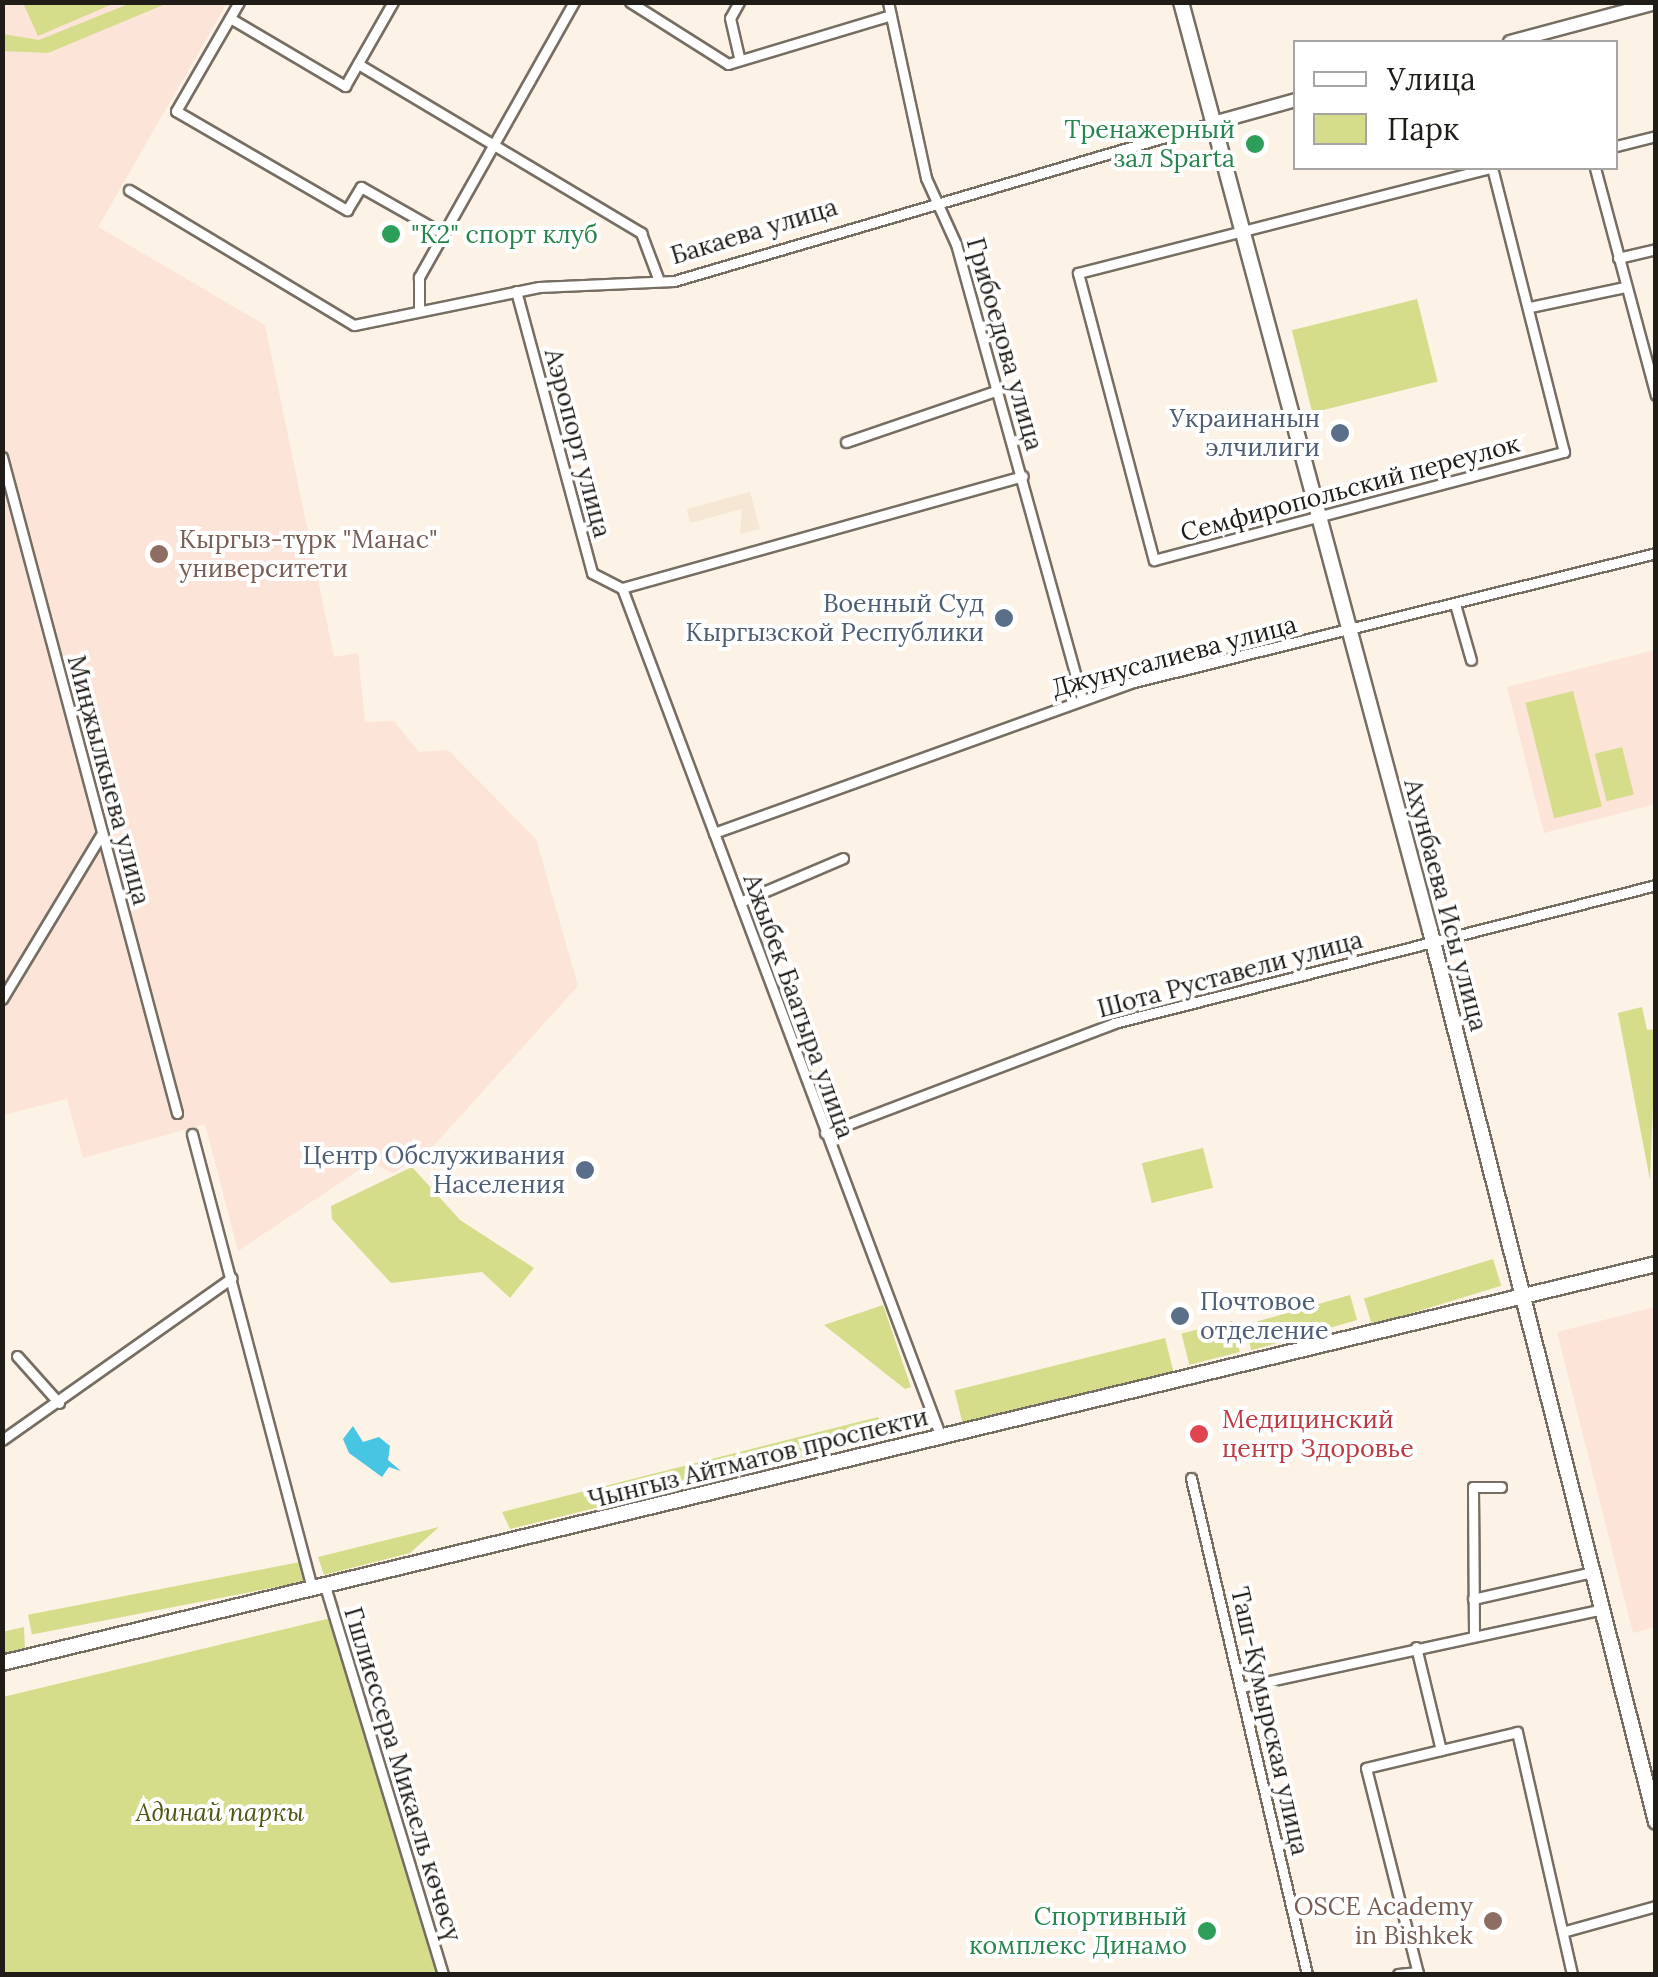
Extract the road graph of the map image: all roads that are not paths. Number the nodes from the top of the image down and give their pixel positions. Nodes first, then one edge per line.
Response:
1 (239, 2) edge
2 (394, 2) edge
3 (574, 2) edge
4 (630, 2) edge
5 (739, 2) edge
6 (888, 2) edge
7 (1181, 2) edge
8 (1656, 3) edge
9 (891, 15) junction
10 (230, 18) junction
11 (1560, 36) edge
12 (1527, 40) edge
13 (739, 56) junction
14 (358, 64) junction
15 (1293, 101) edge
16 (1213, 122) junction
17 (1656, 136) edge
18 (1618, 146) edge
19 (493, 147) junction
20 (1483, 170) edge
21 (1492, 170) edge
22 (1596, 170) edge
23 (129, 190) dead end
24 (936, 200) junction
25 (442, 233) junction
26 (1243, 234) junction
27 (1656, 249) edge
28 (1618, 258) junction
29 (658, 282) junction
30 (1624, 287) junction
31 (516, 292) junction
32 (1530, 307) junction
33 (419, 310) junction
34 (998, 390) junction
35 (1656, 395) edge
36 (846, 442) dead end
37 (2, 456) edge
38 (1023, 476) junction
39 (1320, 518) junction
40 (1656, 553) edge
41 (622, 588) junction
42 (1455, 604) junction
43 (1351, 631) junction
44 (1471, 660) dead end
45 (1082, 698) junction
46 (102, 833) junction
47 (714, 833) junction
48 (844, 858) dead end
49 (1656, 885) edge
50 (740, 902) junction
51 (1433, 943) junction
52 (2, 999) edge
53 (177, 1113) dead end
54 (825, 1133) junction
55 (192, 1134) dead end
56 (1656, 1264) edge
57 (232, 1278) junction
58 (1525, 1296) junction
59 (17, 1356) dead end
60 (60, 1403) junction
61 (941, 1436) junction
62 (2, 1440) edge
63 (1191, 1478) dead end
64 (1500, 1487) dead end
65 (1593, 1572) junction
66 (319, 1587) junction
67 (1472, 1599) junction
68 (1602, 1609) junction
69 (1474, 1633) junction
70 (1416, 1647) junction
71 (2, 1664) edge
72 (1242, 1688) junction
73 (1442, 1750) junction
74 (1648, 1761) edge
75 (1656, 1822) edge
76 (1656, 1906) edge
77 (1566, 1931) junction
78 (1417, 1972) edge
79 (443, 1974) edge
80 (1307, 1974) edge
81 (1398, 1974) edge
82 (1572, 1974) edge

1 - 10 street
2 - 14 street
3 - 19 street
4 - 13 street
5 - 13 street
6 - 9 street, Грибоедова улица
7 - 16 main road, Ахунбаева Исы улица
8 - 11 main road
9 - 13 street
9 - 24 street, Грибоедова улица
10 - 14 street
10 - 25 street
11 - 12 main road
14 - 19 street
15 - 16 main road, Бакаева улица
16 - 24 street, Бакаева улица
16 - 26 main road, Ахунбаева Исы улица
17 - 18 street
19 - 25 street
19 - 29 street
20 - 26 street, Семфиропольский переулок
21 - 32 street, Семфиропольский переулок
22 - 28 street
23 - 33 street, Бакаева улица
24 - 29 street, Бакаева улица
24 - 34 street, Грибоедова улица
25 - 33 street
26 - 39 main road, Ахунбаева Исы улица
26 - 39 street, Семфиропольский переулок
27 - 28 street
28 - 30 street
29 - 31 street, Бакаева улица
30 - 32 street
30 - 35 street
31 - 33 street, Бакаева улица
31 - 41 street, Аэропорт улица
32 - 39 street, Семфиропольский переулок
34 - 36 street
34 - 38 street, Грибоедова улица
37 - 46 street, Миңжылкыева улица
38 - 41 street
38 - 45 street, Грибоедова улица
39 - 43 main road, Ахунбаева Исы улица
40 - 42 street, Джунусалиева улица
41 - 47 street, Ажыбек Баатыра улица
42 - 43 street, Джунусалиева улица
42 - 44 street
43 - 45 street, Джунусалиева улица
43 - 51 main road, Ахунбаева Исы улица
45 - 47 street, Джунусалиева улица
46 - 52 street
46 - 53 street, Миңжылкыева улица
47 - 50 street, Ажыбек Баатыра улица
48 - 50 street
49 - 51 street, Шота Руставели улица
50 - 54 street, Ажыбек Баатыра улица
51 - 54 street, Шота Руставели улица
51 - 58 main road, Ахунбаева Исы улица
54 - 61 street, Ажыбек Баатыра улица
55 - 57 street, Гшлиессера Микаель көчөсү
56 - 58 main road, Чынгыз Айтматов проспекти
57 - 60 street
57 - 66 street, Гшлиессера Микаель көчөсү
58 - 61 main road, Чынгыз Айтматов проспекти
58 - 65 main road, Ахунбаева Исы улица
59 - 60 street
60 - 62 street
61 - 66 main road, Чынгыз Айтматов проспекти
63 - 72 street, Таш-Кумырская улица
64 - 67 street
65 - 67 street
65 - 68 main road, Ахунбаева Исы улица
66 - 71 main road, Чынгыз Айтматов проспекти
66 - 79 street, Гшлиессера Микаель көчөсү
67 - 69 street
68 - 69 street
68 - 74 main road, Ахунбаева Исы улица
69 - 70 street
70 - 72 street
70 - 73 street
72 - 80 street, Таш-Кумырская улица
73 - 77 street
73 - 78 street
74 - 75 main road, Ахунбаева Исы улица
76 - 77 street
77 - 82 street
78 - 81 street

